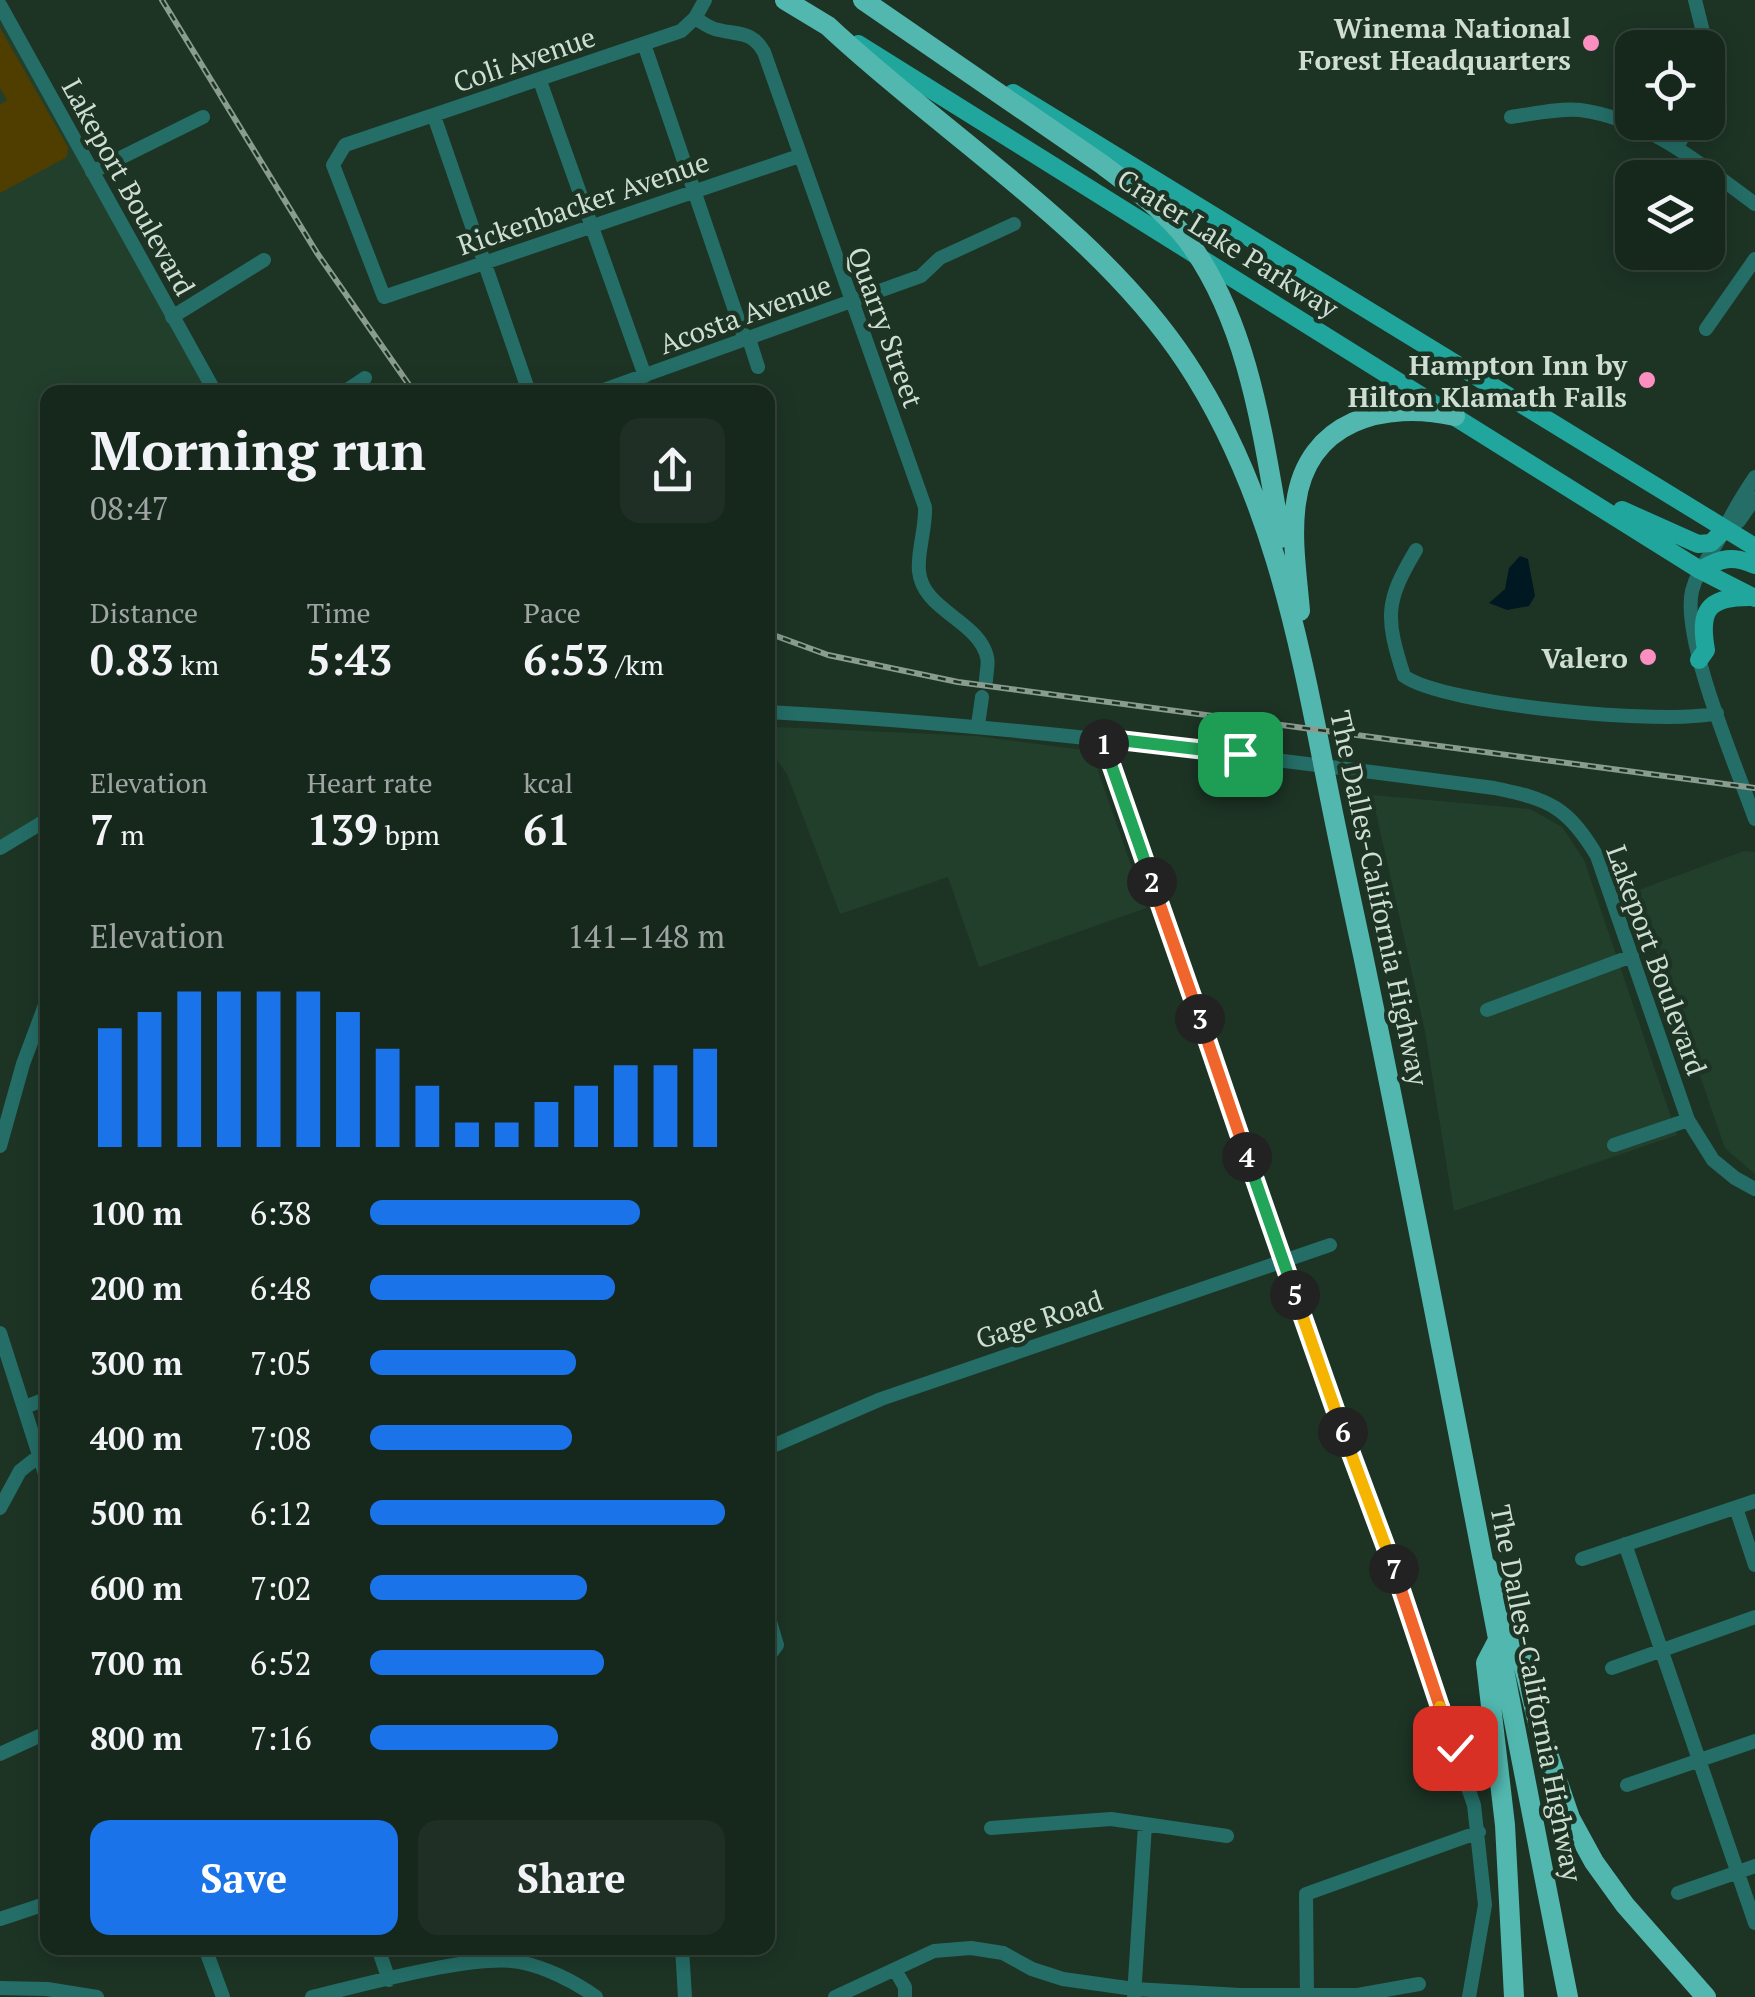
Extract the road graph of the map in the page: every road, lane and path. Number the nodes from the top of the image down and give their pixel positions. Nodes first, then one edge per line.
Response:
1 (705, 0) edge
2 (785, 0) edge
3 (863, 0) edge
4 (1694, 0) edge
5 (0, 5) edge
6 (695, 18) junction
7 (828, 26) junction
8 (1703, 30) edge
9 (916, 34) junction
10 (644, 44) junction
11 (540, 80) junction
12 (434, 116) junction
13 (203, 117) dead end
14 (1511, 117) dead end
15 (1681, 140) edge
16 (1677, 147) junction
17 (799, 156) junction
18 (92, 172) junction
19 (694, 191) junction
20 (1755, 204) edge
21 (1014, 224) dead end
22 (592, 228) junction
23 (1755, 259) edge
24 (264, 260) dead end
25 (485, 264) junction
26 (384, 297) joint
27 (851, 302) junction
28 (172, 318) junction
29 (1706, 329) dead end
30 (747, 339) junction
31 (758, 366) dead end
32 (645, 376) junction
33 (364, 378) dead end
34 (211, 385) edge
35 (354, 385) edge
36 (528, 385) edge
37 (619, 385) edge
38 (1455, 416) junction
39 (1755, 477) edge
40 (1755, 498) edge
41 (1587, 499) junction
42 (1724, 530) junction
43 (1755, 547) edge
44 (1416, 550) dead end
45 (1755, 565) edge
46 (1700, 570) junction
47 (1754, 597) edge
48 (1700, 660) junction
49 (1304, 662) junction
50 (986, 681) dead end
51 (982, 697) dead end
52 (775, 712) edge
53 (1717, 713) junction
54 (978, 725) junction
55 (1102, 738) junction
56 (1755, 818) edge
57 (40, 824) edge
58 (0, 848) edge
59 (1632, 956) junction
60 (1487, 1010) dead end
61 (40, 1018) edge
62 (1688, 1120) junction
63 (1614, 1145) dead end
64 (0, 1146) edge
65 (1755, 1189) edge
66 (1330, 1245) dead end
67 (1284, 1262) junction
68 (0, 1333) edge
69 (40, 1401) edge
70 (25, 1407) junction
71 (775, 1445) edge
72 (39, 1456) junction
73 (40, 1459) edge
74 (1755, 1501) edge
75 (0, 1508) edge
76 (1736, 1508) junction
77 (1625, 1544) junction
78 (1582, 1559) dead end
79 (1484, 1564) junction
80 (1755, 1565) edge
81 (1755, 1617) edge
82 (1497, 1642) junction
83 (1660, 1650) junction
84 (1612, 1668) dead end
85 (40, 1736) edge
86 (1755, 1741) edge
87 (0, 1754) edge
88 (1699, 1760) junction
89 (1627, 1785) dead end
90 (1145, 1825) junction
91 (991, 1828) dead end
92 (1479, 1832) junction
93 (1227, 1836) dead end
94 (1755, 1866) edge
95 (1737, 1872) junction
96 (1678, 1893) dead end
97 (40, 1906) edge
98 (0, 1919) edge
99 (1755, 1923) edge
100 (207, 1955) edge
101 (380, 1955) edge
102 (682, 1955) edge
103 (895, 1970) junction
104 (389, 1980) junction
105 (1419, 1984) dead end
106 (0, 1988) edge
107 (1134, 1993) edge
108 (1358, 1995) edge
109 (1307, 1996) edge
110 (97, 1997) edge
111 (222, 1997) edge
112 (312, 1997) edge
113 (596, 1997) edge
114 (685, 1997) edge
115 (835, 1997) edge
116 (906, 1997) edge
117 (1469, 1997) edge
118 (1514, 1997) edge
119 (1568, 1997) edge
120 (1706, 1997) edge

1 - 6 street
2 - 7 highway, The Dalles-California Highway
3 - 9 highway
4 - 8 street
5 - 18 street, Lakeport Boulevard
6 - 10 street, Coli Avenue
6 - 17 street, Quarry Street
7 - 38 main road, Crater Lake Parkway
7 - 49 highway, The Dalles-California Highway
9 - 42 main road, Crater Lake Parkway
9 - 49 highway
10 - 11 street, Coli Avenue
10 - 19 street
11 - 12 street, Coli Avenue
11 - 22 street
12 - 25 street
12 - 26 street, Coli Avenue
13 - 18 street
14 - 16 street
15 - 16 street
16 - 20 street
17 - 19 street, Rickenbacker Avenue
17 - 27 street, Quarry Street
18 - 28 street, Lakeport Boulevard
19 - 22 street, Rickenbacker Avenue
19 - 30 street
21 - 27 street, Acosta Avenue
22 - 25 street, Rickenbacker Avenue
22 - 32 street
23 - 29 street
24 - 28 street
25 - 26 street, Rickenbacker Avenue
25 - 36 street
27 - 30 street, Acosta Avenue
27 - 50 street, Quarry Street
28 - 34 street, Lakeport Boulevard
30 - 31 street
30 - 32 street, Acosta Avenue
32 - 37 street, Acosta Avenue
33 - 35 street
38 - 41 main road, Crater Lake Parkway
38 - 49 highway
39 - 42 street
40 - 42 street
41 - 42 main road
41 - 46 main road, Crater Lake Parkway
42 - 43 main road, Crater Lake Parkway
42 - 46 street
44 - 53 street
45 - 46 main road
46 - 47 main road, Crater Lake Parkway
46 - 48 street
47 - 48 main road
48 - 53 street
49 - 79 highway, The Dalles-California Highway
51 - 54 street
52 - 54 street, Lakeport Boulevard
53 - 56 street
54 - 55 street, Lakeport Boulevard
55 - 59 street, Lakeport Boulevard
55 - 67 street
57 - 58 street
59 - 60 street
59 - 62 street, Lakeport Boulevard
61 - 64 street
62 - 63 street
62 - 65 street, Lakeport Boulevard
66 - 67 street, Gage Road
67 - 71 street, Gage Road
67 - 92 street
68 - 70 street
69 - 70 street
70 - 72 street
72 - 73 street
72 - 75 street
74 - 76 street
76 - 77 street
76 - 80 street
77 - 78 street
77 - 83 street
79 - 82 highway, The Dalles-California Highway
79 - 120 highway
81 - 83 street
82 - 118 highway
82 - 119 highway, The Dalles-California Highway
83 - 84 street
83 - 88 street
85 - 87 street
86 - 88 street
88 - 89 street
88 - 95 street
90 - 91 street
90 - 93 street
90 - 107 street
92 - 109 street
92 - 117 street
94 - 95 street
95 - 96 street
95 - 99 street
97 - 98 street
100 - 111 street
101 - 104 street
102 - 114 street
103 - 107 street
103 - 115 street
103 - 116 street
104 - 112 street
104 - 113 street
105 - 108 street
106 - 110 street
107 - 109 street
108 - 109 street

